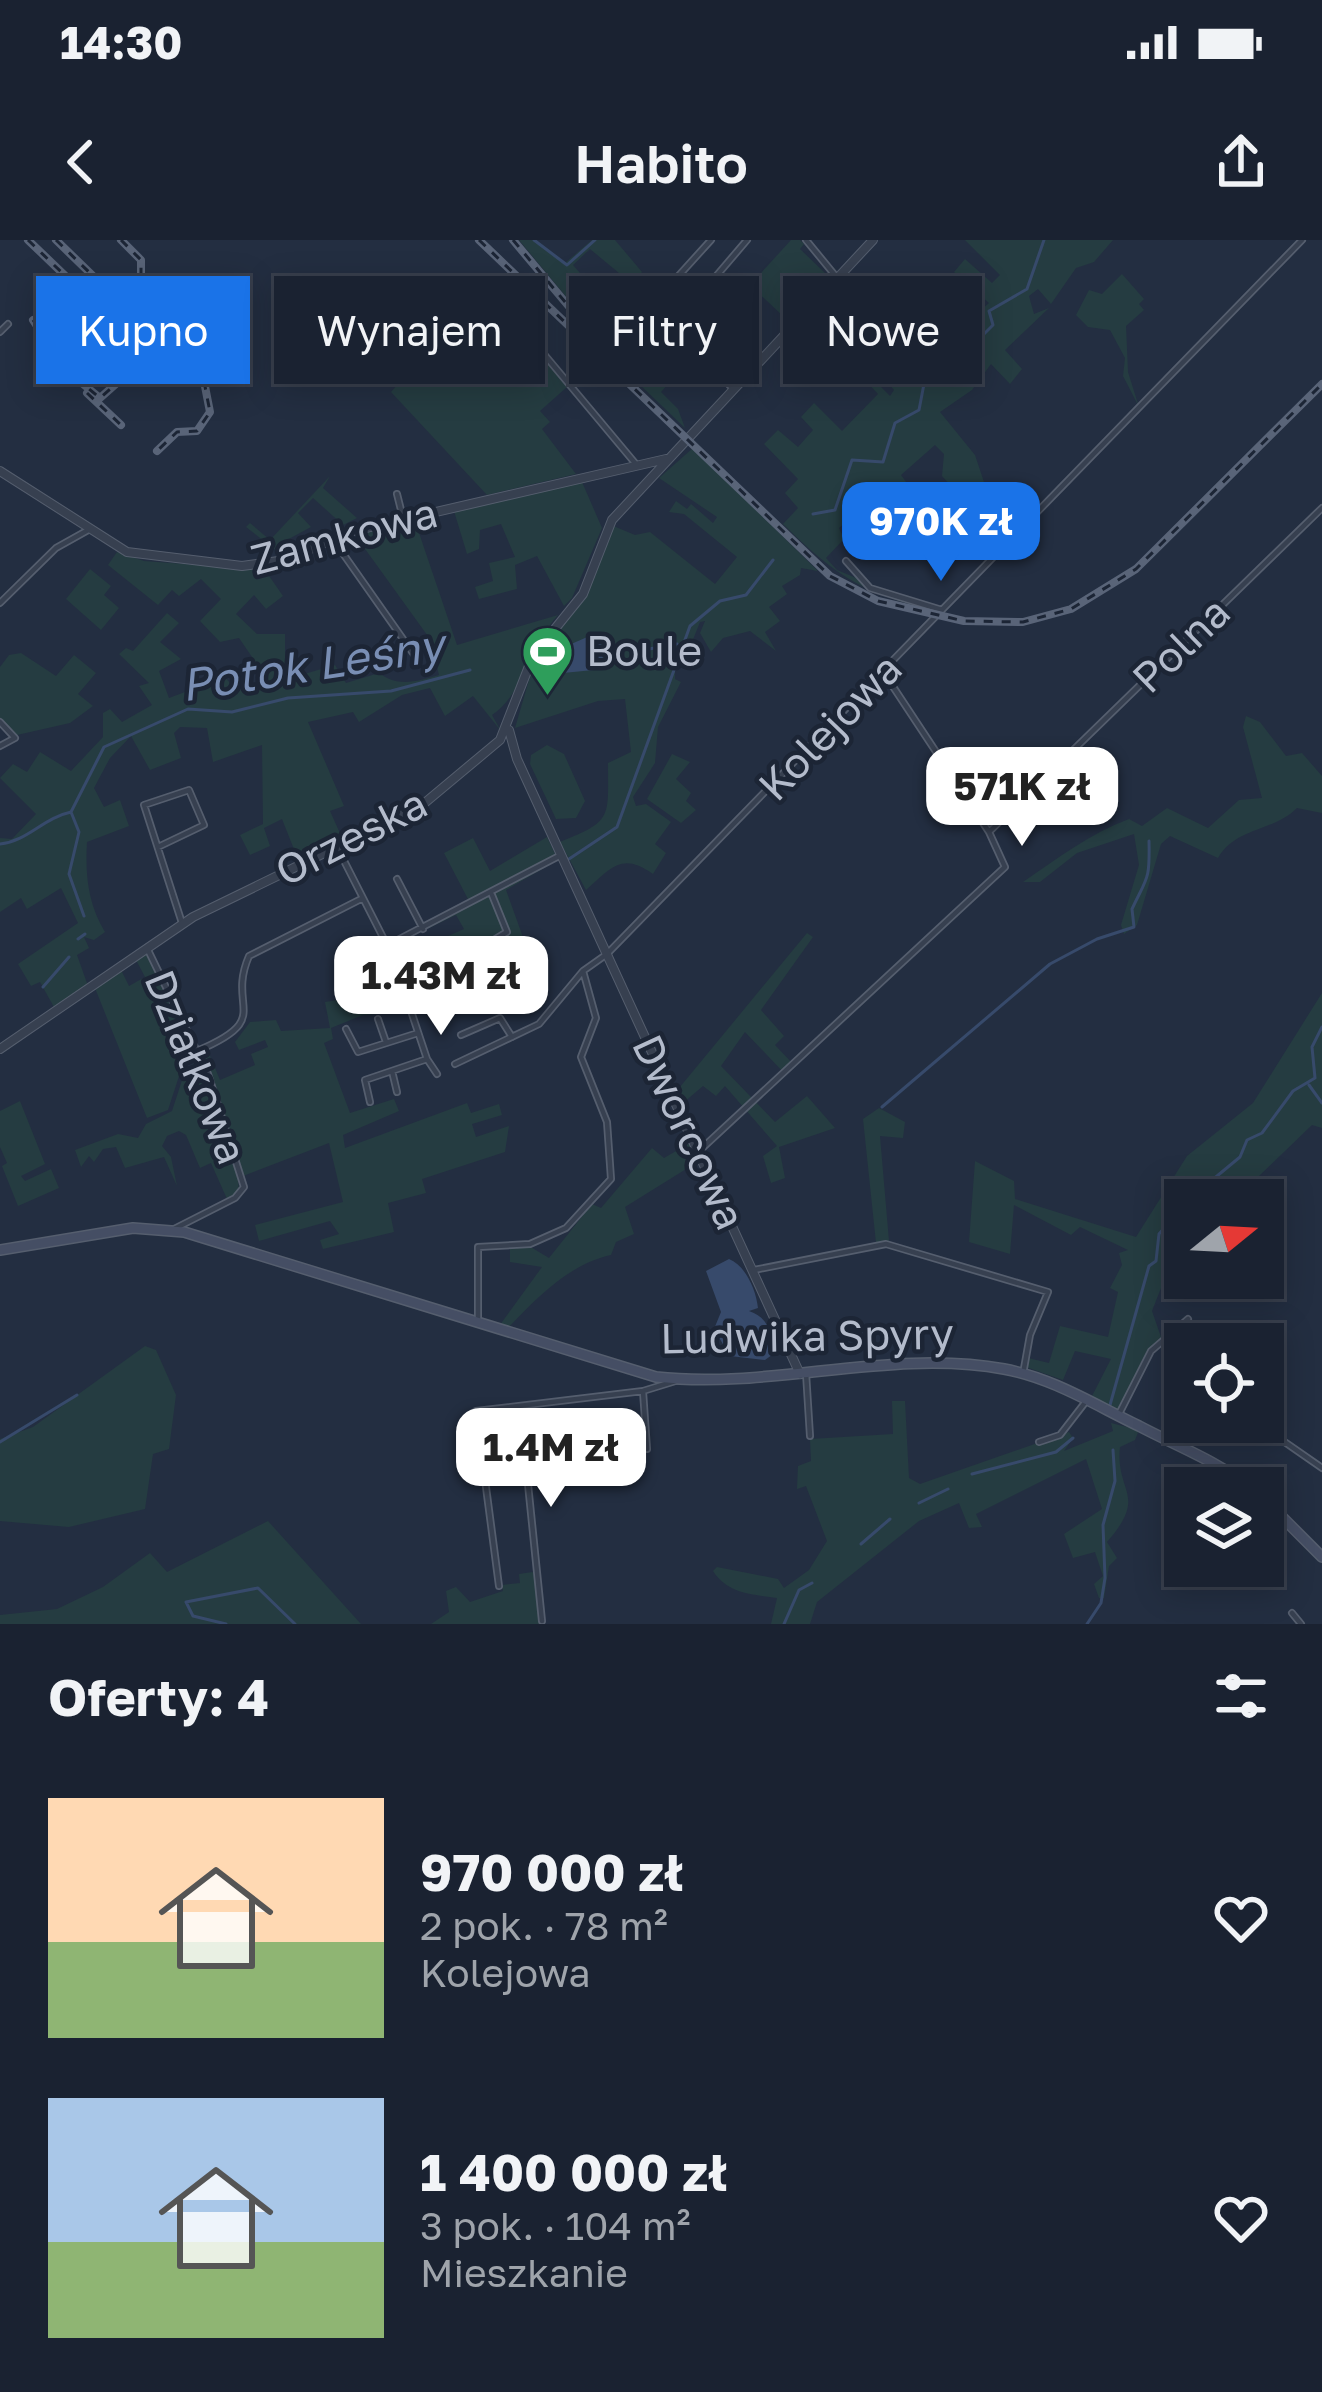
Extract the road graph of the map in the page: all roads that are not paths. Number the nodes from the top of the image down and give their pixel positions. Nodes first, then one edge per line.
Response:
1 (711, 240) edge
2 (747, 240) edge
3 (806, 240) edge
4 (873, 240) edge
5 (1301, 240) edge
6 (678, 276) edge
7 (713, 276) edge
8 (834, 276) edge
9 (839, 276) edge
10 (8, 324) dead end
11 (0, 332) edge
12 (783, 336) edge
13 (545, 354) edge
14 (728, 384) edge
15 (733, 389) junction
16 (636, 466) junction
17 (655, 467) junction
18 (0, 471) edge
19 (397, 494) dead end
20 (1322, 508) edge
21 (403, 520) junction
22 (90, 529) junction
23 (332, 538) junction
24 (846, 561) dead end
25 (0, 603) edge
26 (942, 610) junction
27 (415, 656) dead end
28 (884, 673) junction
29 (0, 722) edge
30 (504, 742) junction
31 (0, 746) edge
32 (989, 832) junction
33 (158, 847) junction
34 (337, 847) junction
35 (561, 855) junction
36 (397, 879) dead end
37 (491, 895) junction
38 (363, 898) junction
39 (182, 923) junction
40 (423, 928) junction
41 (388, 945) junction
42 (147, 948) junction
43 (607, 954) junction
44 (393, 957) junction
45 (494, 966) dead end
46 (583, 971) junction
47 (482, 972) junction
48 (445, 980) junction
49 (407, 992) junction
50 (378, 1019) dead end
51 (346, 1029) dead end
52 (418, 1033) junction
53 (461, 1035) dead end
54 (512, 1037) junction
55 (386, 1043) junction
56 (0, 1049) edge
57 (197, 1051) junction
58 (427, 1059) junction
59 (455, 1064) dead end
60 (392, 1071) junction
61 (437, 1074) dead end
62 (397, 1092) dead end
63 (370, 1102) dead end
64 (698, 1152) junction
65 (189, 1228) junction
66 (0, 1250) edge
67 (753, 1270) junction
68 (1188, 1319) dead end
69 (478, 1325) junction
70 (803, 1374) junction
71 (1023, 1374) junction
72 (656, 1383) junction
73 (643, 1390) junction
74 (1087, 1400) junction
75 (520, 1404) junction
76 (1118, 1416) junction
77 (810, 1436) dead end
78 (1039, 1442) dead end
79 (1284, 1442) edge
80 (647, 1449) dead end
81 (1218, 1467) edge
82 (1322, 1468) edge
83 (1284, 1519) edge
84 (1322, 1538) edge
85 (1312, 1548) junction
86 (1322, 1557) edge
87 (499, 1586) dead end
88 (1292, 1613) dead end
89 (542, 1621) dead end
90 (1300, 1624) edge

1 - 6 street
2 - 7 street
3 - 8 street
4 - 9 street
5 - 26 street, Kolejowa
10 - 11 street
12 - 15 street
13 - 16 street
14 - 15 street
15 - 17 street, Zamkowa
16 - 17 street, Zamkowa
16 - 21 street, Zamkowa
17 - 30 street
18 - 22 street, Zamkowa
19 - 21 street
20 - 32 street, Polna
21 - 23 street, Zamkowa
22 - 23 street, Zamkowa
22 - 25 street
23 - 27 street
24 - 26 street
26 - 28 street, Kolejowa
28 - 32 street
28 - 43 street, Kolejowa
29 - 31 street
30 - 34 street, Orzeska
30 - 35 street, Dworcowa
32 - 64 street
33 - 33 street
33 - 39 street
34 - 38 street
34 - 39 street, Orzeska
35 - 37 street
35 - 43 street, Dworcowa
36 - 40 street
37 - 40 street
37 - 47 street
38 - 41 street
38 - 57 street
39 - 42 street, Orzeska
40 - 41 street
41 - 44 street
42 - 56 street, Orzeska
42 - 57 street, Działkowa
43 - 46 street, Kolejowa
43 - 64 street, Dworcowa
44 - 48 street
44 - 49 street
45 - 47 street
46 - 54 street, Kolejowa
46 - 69 street
47 - 48 street
48 - 49 street
49 - 52 street
50 - 55 street
51 - 55 street
52 - 55 street
52 - 58 street
53 - 54 street
54 - 59 street, Kolejowa
57 - 65 street, Działkowa
58 - 60 street
58 - 61 street
60 - 62 street
60 - 63 street
64 - 67 street, Dworcowa
65 - 66 main road, Ludwika Spyry
65 - 69 main road, Ludwika Spyry
67 - 70 street, Dworcowa
67 - 71 street
68 - 76 street
69 - 72 main road, Ludwika Spyry
70 - 71 main road, Ludwika Spyry
70 - 72 main road, Ludwika Spyry
70 - 77 street
71 - 74 main road, Ludwika Spyry
72 - 73 street
73 - 75 street
73 - 80 street
74 - 76 main road, Ludwika Spyry
74 - 78 street
75 - 87 street
75 - 89 street
76 - 81 main road, Ludwika Spyry
79 - 82 street
83 - 85 main road
84 - 85 street
85 - 86 main road
88 - 90 street

